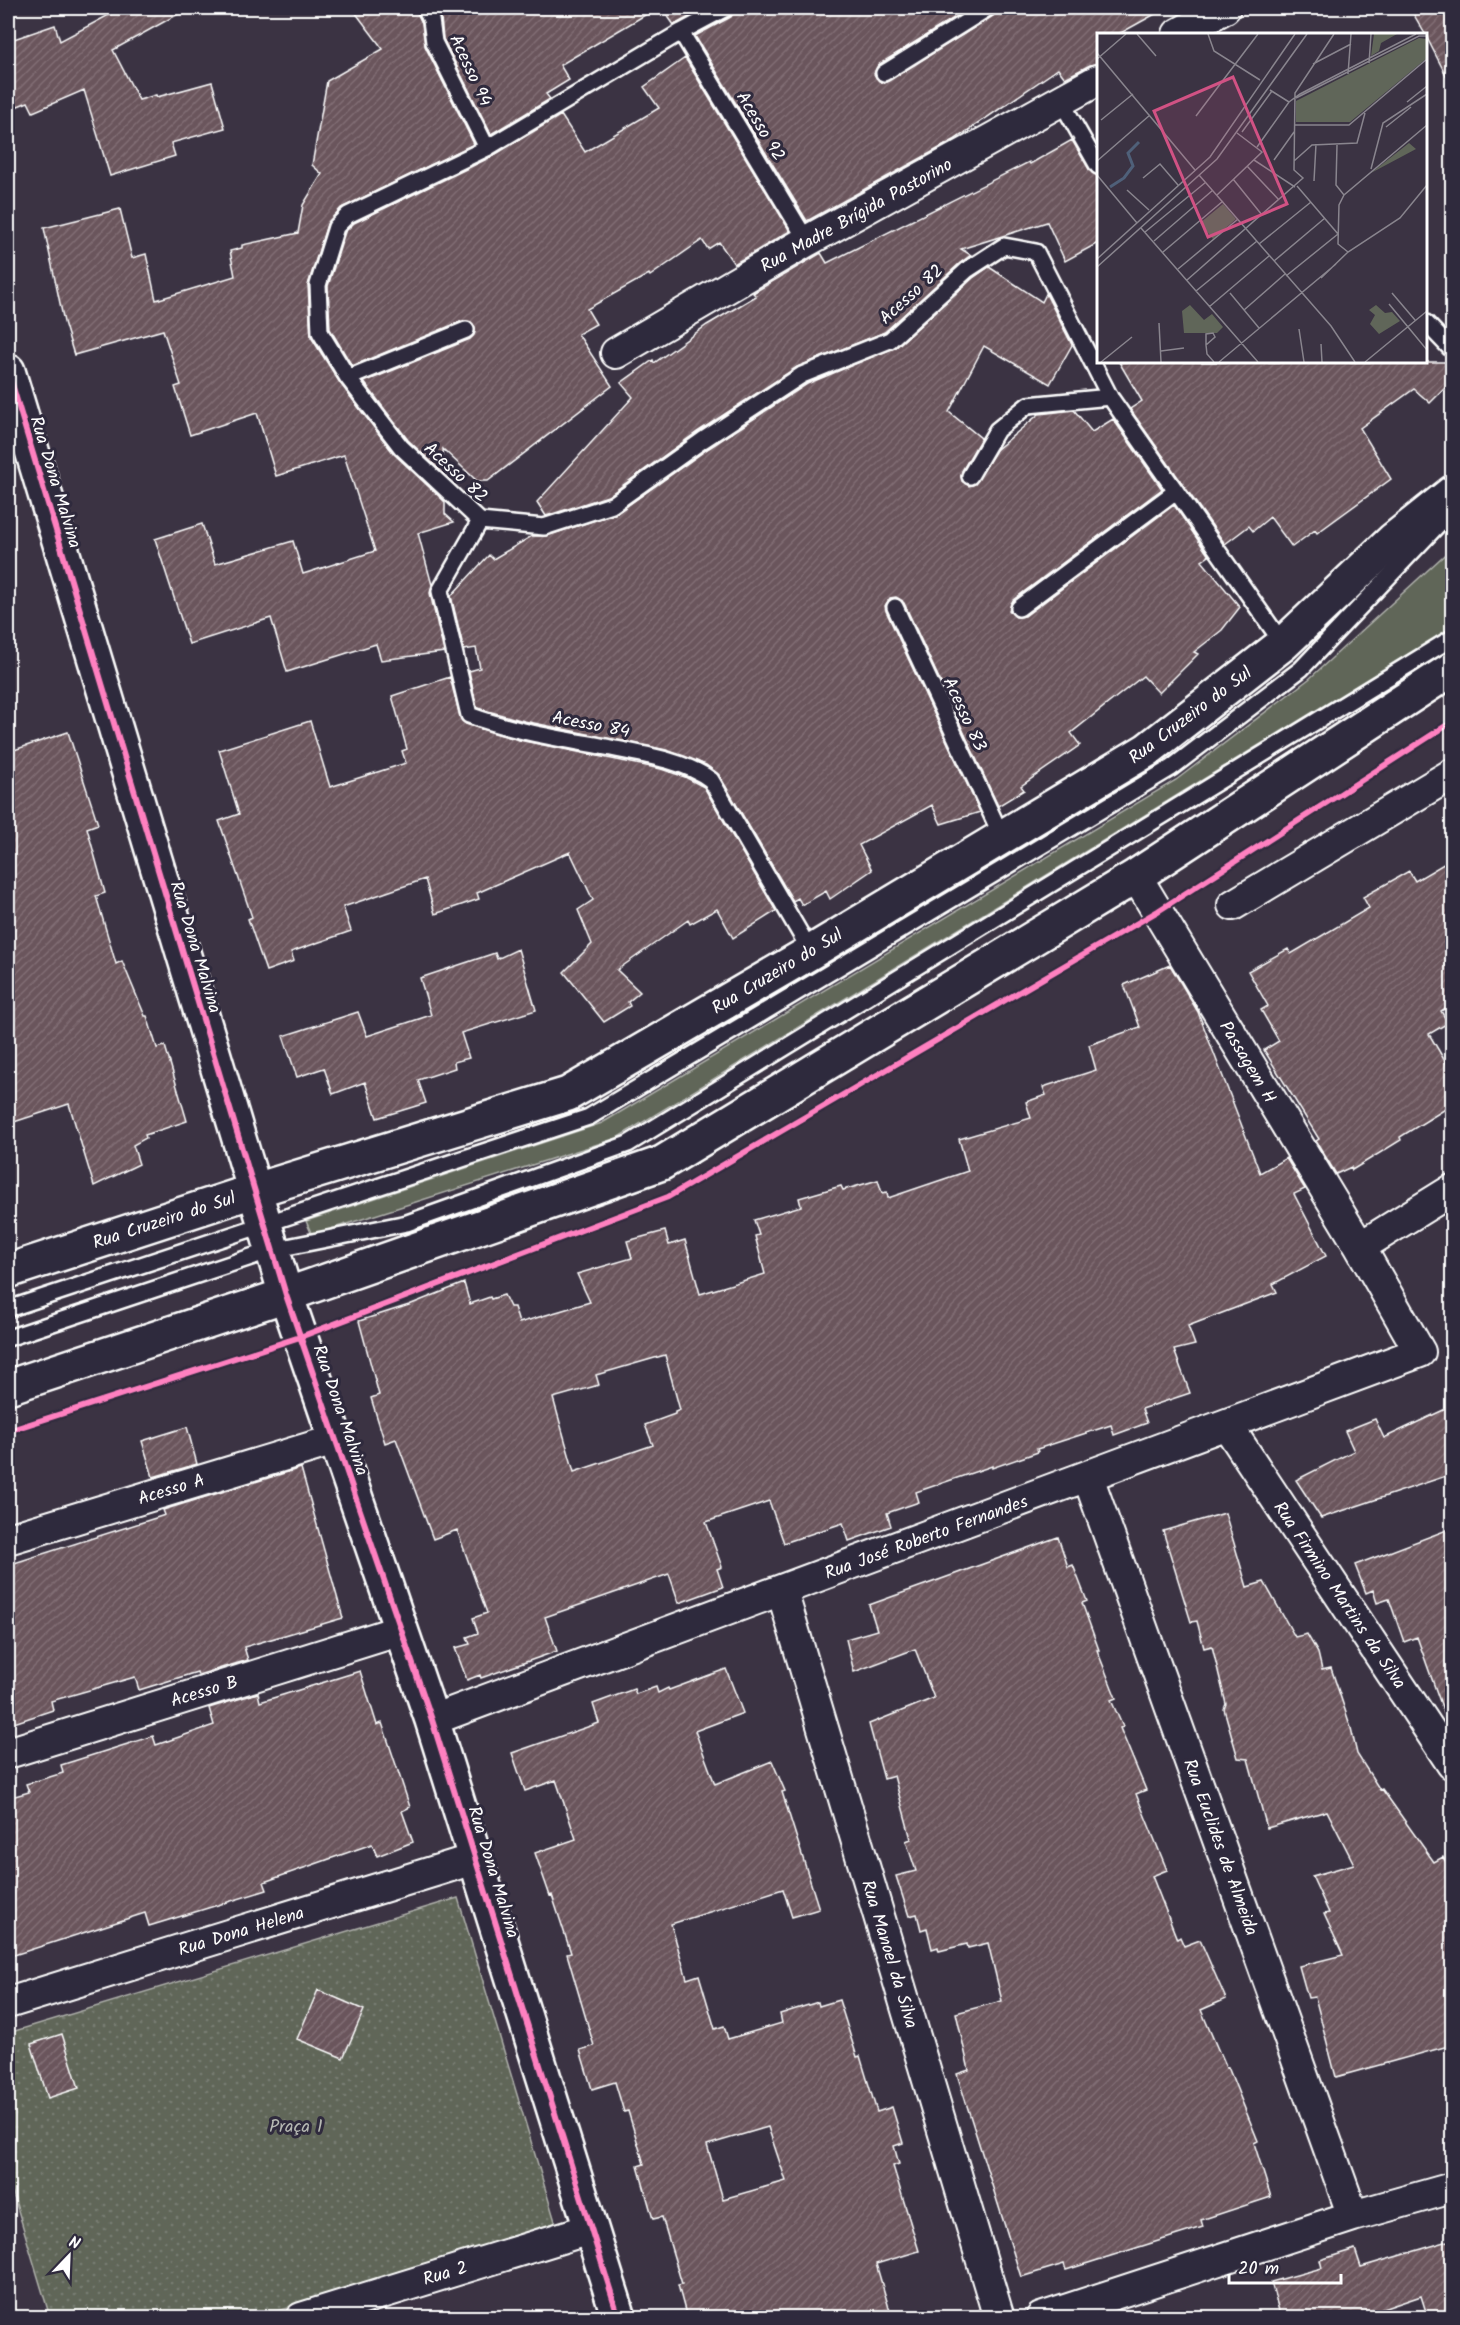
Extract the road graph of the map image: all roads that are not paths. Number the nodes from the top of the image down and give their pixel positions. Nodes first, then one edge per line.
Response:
1 (425, 8) edge
2 (726, 8) edge
3 (988, 8) edge
4 (1225, 8) edge
5 (681, 32) junction
6 (1180, 33) edge
7 (884, 73) dead end
8 (1097, 81) edge
9 (1061, 101) junction
10 (487, 148) junction
11 (1097, 164) edge
12 (807, 241) junction
13 (1427, 325) edge
14 (466, 330) dead end
15 (1452, 350) edge
16 (616, 353) dead end
17 (8, 371) edge
18 (348, 378) junction
19 (1110, 398) junction
20 (970, 476) dead end
21 (1176, 491) junction
22 (1452, 493) edge
23 (1452, 510) edge
24 (480, 521) junction
25 (895, 607) dead end
26 (1018, 608) dead end
27 (1452, 638) edge
28 (1283, 644) junction
29 (1452, 669) edge
30 (1452, 774) edge
31 (1002, 837) junction
32 (1136, 876) junction
33 (1233, 905) dead end
34 (811, 952) junction
35 (1452, 1190) edge
36 (253, 1191) junction
37 (268, 1236) junction
38 (1360, 1248) junction
39 (8, 1271) edge
40 (286, 1295) junction
41 (8, 1309) edge
42 (8, 1338) edge
43 (1420, 1352) joint
44 (8, 1387) edge
45 (1227, 1425) junction
46 (335, 1440) junction
47 (1088, 1477) junction
48 (8, 1539) edge
49 (782, 1591) junction
50 (401, 1630) junction
51 (432, 1720) junction
52 (8, 1753) edge
53 (1452, 1764) edge
54 (474, 1859) junction
55 (8, 2003) edge
56 (1452, 2188) edge
57 (1353, 2216) junction
58 (590, 2229) junction
59 (301, 2318) edge
60 (619, 2318) edge
61 (999, 2318) edge
62 (1041, 2318) edge

1 - 10 lane, Acesso 94
2 - 5 lane, Acesso 82
3 - 7 lane
4 - 6 street
5 - 10 lane, Acesso 82
5 - 12 lane, Acesso 92
8 - 9 street, Rua Madre Brígida Pastorino
9 - 11 lane
9 - 12 street, Rua Madre Brígida Pastorino
10 - 18 lane, Acesso 82
12 - 16 street, Rua Madre Brígida Pastorino
13 - 15 lane
14 - 18 lane
17 - 36 main road, Rua Dona Malvina
18 - 24 lane, Acesso 82
19 - 20 lane
19 - 21 lane, Acesso 82
19 - 24 lane, Acesso 82
21 - 26 lane
21 - 28 lane, Acesso 82
22 - 28 main road, Rua Cruzeiro do Sul
23 - 37 lane
24 - 34 lane, Acesso 84
25 - 31 lane, Acesso 83
27 - 37 lane
28 - 31 main road, Rua Cruzeiro do Sul
29 - 32 main road
30 - 33 street
31 - 34 main road, Rua Cruzeiro do Sul
32 - 38 street, Passagem H
32 - 40 main road
34 - 36 main road, Rua Cruzeiro do Sul
35 - 38 street
36 - 37 main road, Rua Dona Malvina
36 - 39 main road, Rua Cruzeiro do Sul
37 - 40 main road, Rua Dona Malvina
37 - 41 lane
37 - 42 lane
38 - 43 street, Passagem H
40 - 44 main road
40 - 46 main road, Rua Dona Malvina
43 - 45 street, Rua José Roberto Fernandes
45 - 47 street, Rua José Roberto Fernandes
45 - 53 street, Rua Firmino Martins da Silva
46 - 48 street, Acesso A
46 - 50 main road, Rua Dona Malvina
47 - 49 street, Rua José Roberto Fernandes
47 - 57 street, Rua Euclides de Almeida
49 - 51 street, Rua José Roberto Fernandes
49 - 61 street, Rua Manoel da Silva
50 - 51 main road, Rua Dona Malvina
50 - 52 street, Acesso B
51 - 54 main road, Rua Dona Malvina
54 - 55 street, Rua Dona Helena
54 - 58 main road, Rua Dona Malvina
56 - 57 street
57 - 62 street
58 - 59 street, Rua 2
58 - 60 main road, Rua Dona Malvina

